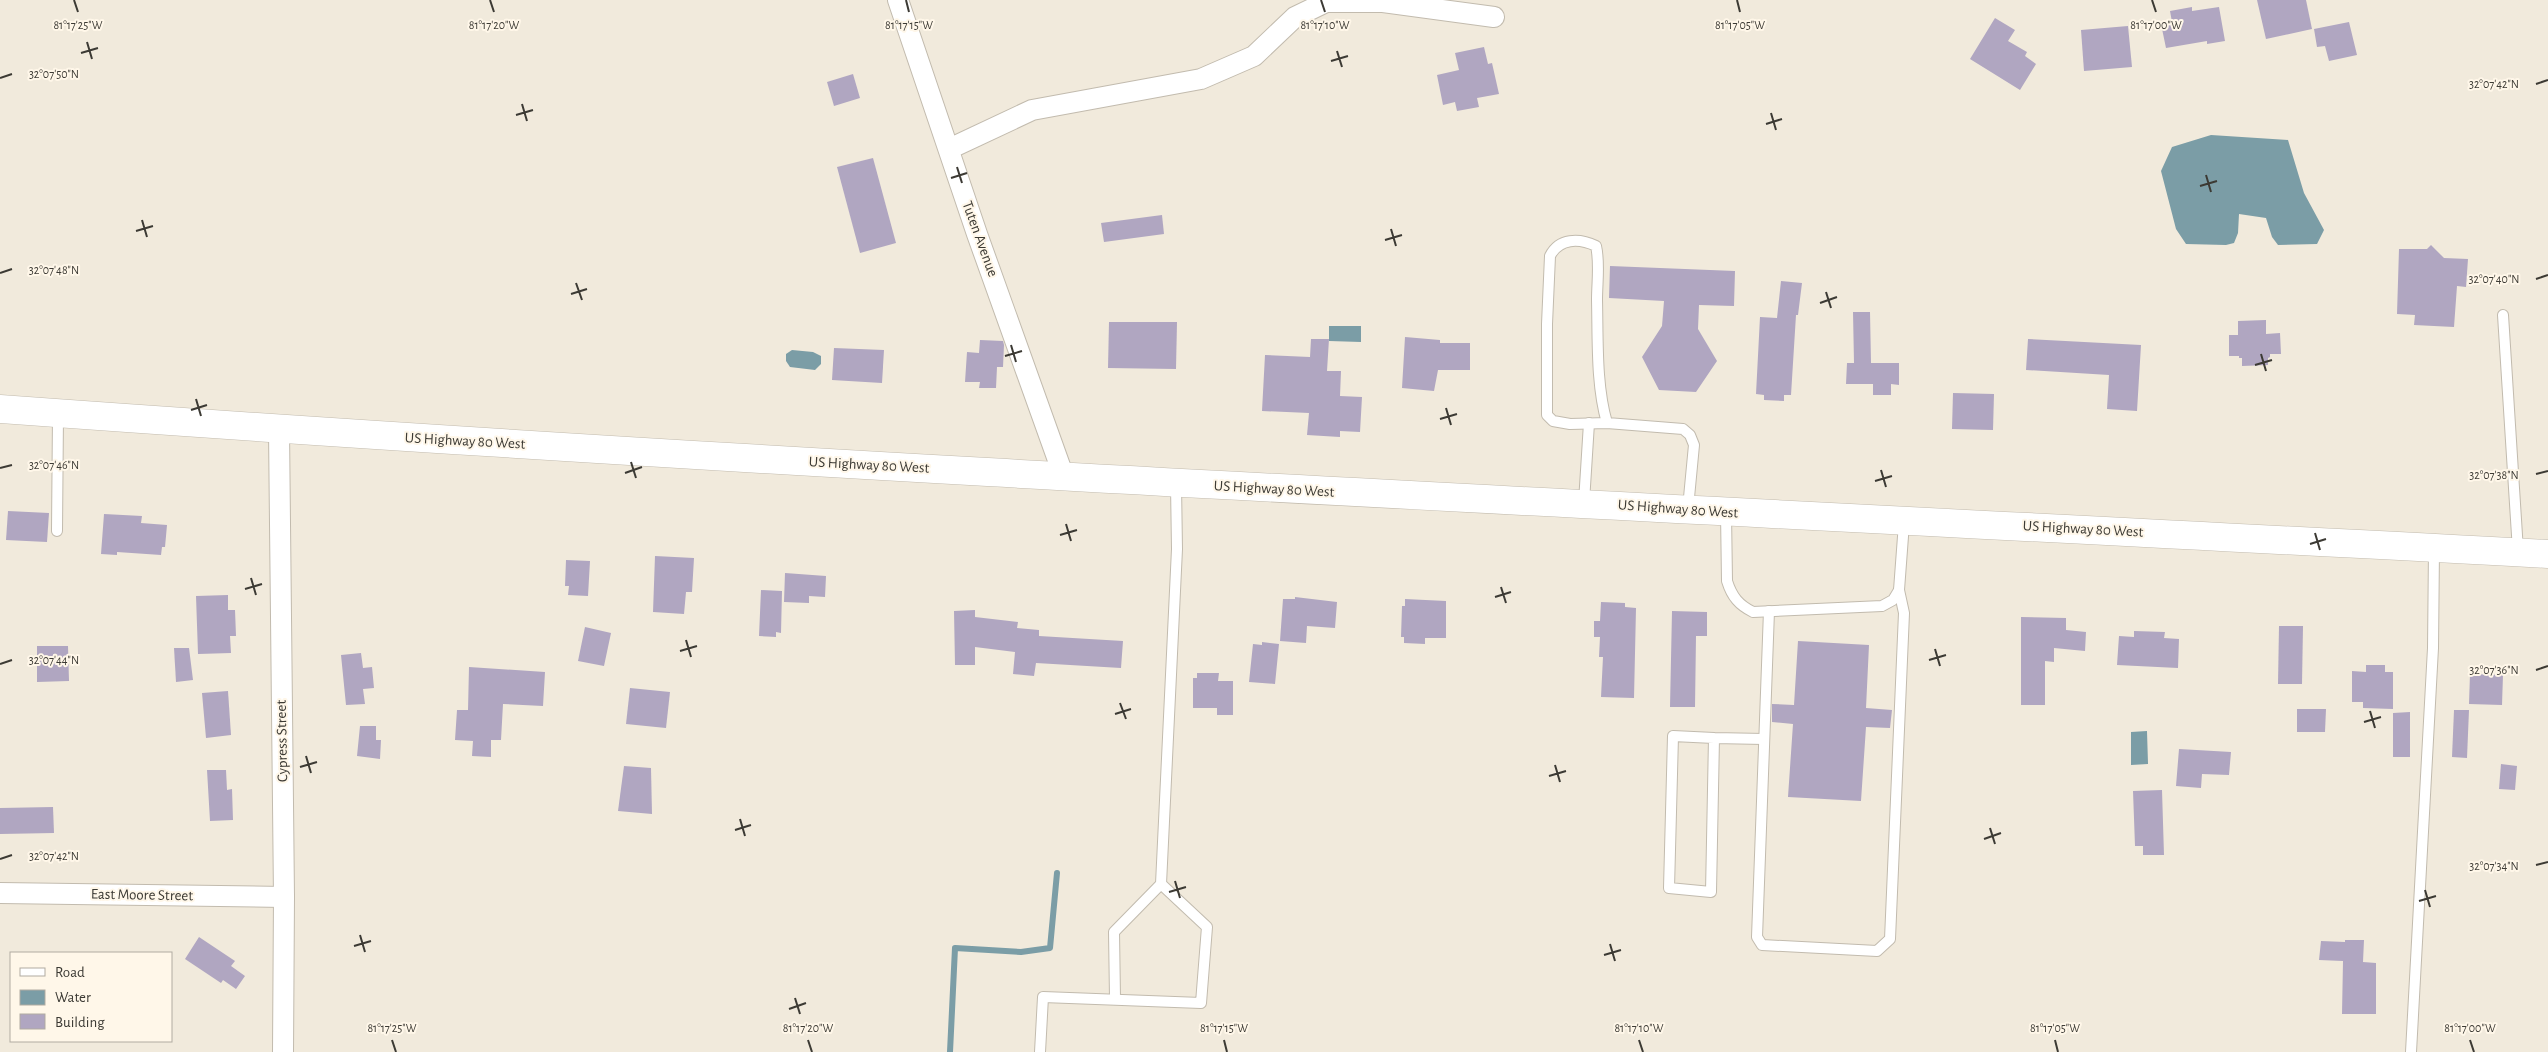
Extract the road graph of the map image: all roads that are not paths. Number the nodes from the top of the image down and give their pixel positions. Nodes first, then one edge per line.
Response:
1 (898, 0) edge
2 (1494, 17) dead end
3 (948, 149) junction
4 (2503, 316) dead end
5 (0, 409) edge
6 (58, 413) junction
7 (1589, 423) junction
8 (1607, 423) junction
9 (279, 430) junction
10 (1064, 476) junction
11 (1176, 484) junction
12 (1584, 503) junction
13 (1688, 509) junction
14 (1726, 512) junction
15 (1904, 521) junction
16 (57, 531) dead end
17 (2434, 548) junction
18 (2518, 552) junction
19 (2548, 554) edge
20 (1899, 590) junction
21 (1770, 612) junction
22 (1714, 738) junction
23 (1764, 739) junction
24 (1161, 884) junction
25 (0, 893) edge
26 (284, 897) junction
27 (1115, 998) junction
28 (283, 1052) edge
29 (1040, 1052) edge
30 (2411, 1052) edge

1 - 3 street, Tuten Avenue
2 - 3 street
3 - 10 street, Tuten Avenue
4 - 18 lane
5 - 6 main road, US Highway 80 West
6 - 9 main road, US Highway 80 West
6 - 16 lane
7 - 8 lane
7 - 8 lane
7 - 12 lane
8 - 13 lane
9 - 10 main road, US Highway 80 West
9 - 26 street, Cypress Street
10 - 11 main road, US Highway 80 West
11 - 12 main road, US Highway 80 West
11 - 24 lane
12 - 13 main road, US Highway 80 West
13 - 14 main road, US Highway 80 West
14 - 15 main road, US Highway 80 West
14 - 21 lane
15 - 17 main road, US Highway 80 West
15 - 20 lane
17 - 18 main road, US Highway 80 West
17 - 30 lane
18 - 19 main road, US Highway 80 West
20 - 21 lane
20 - 23 lane
21 - 23 lane
22 - 22 lane
22 - 23 lane
24 - 27 lane
24 - 27 lane
25 - 26 street, East Moore Street
26 - 28 street, Cypress Street
27 - 29 lane

